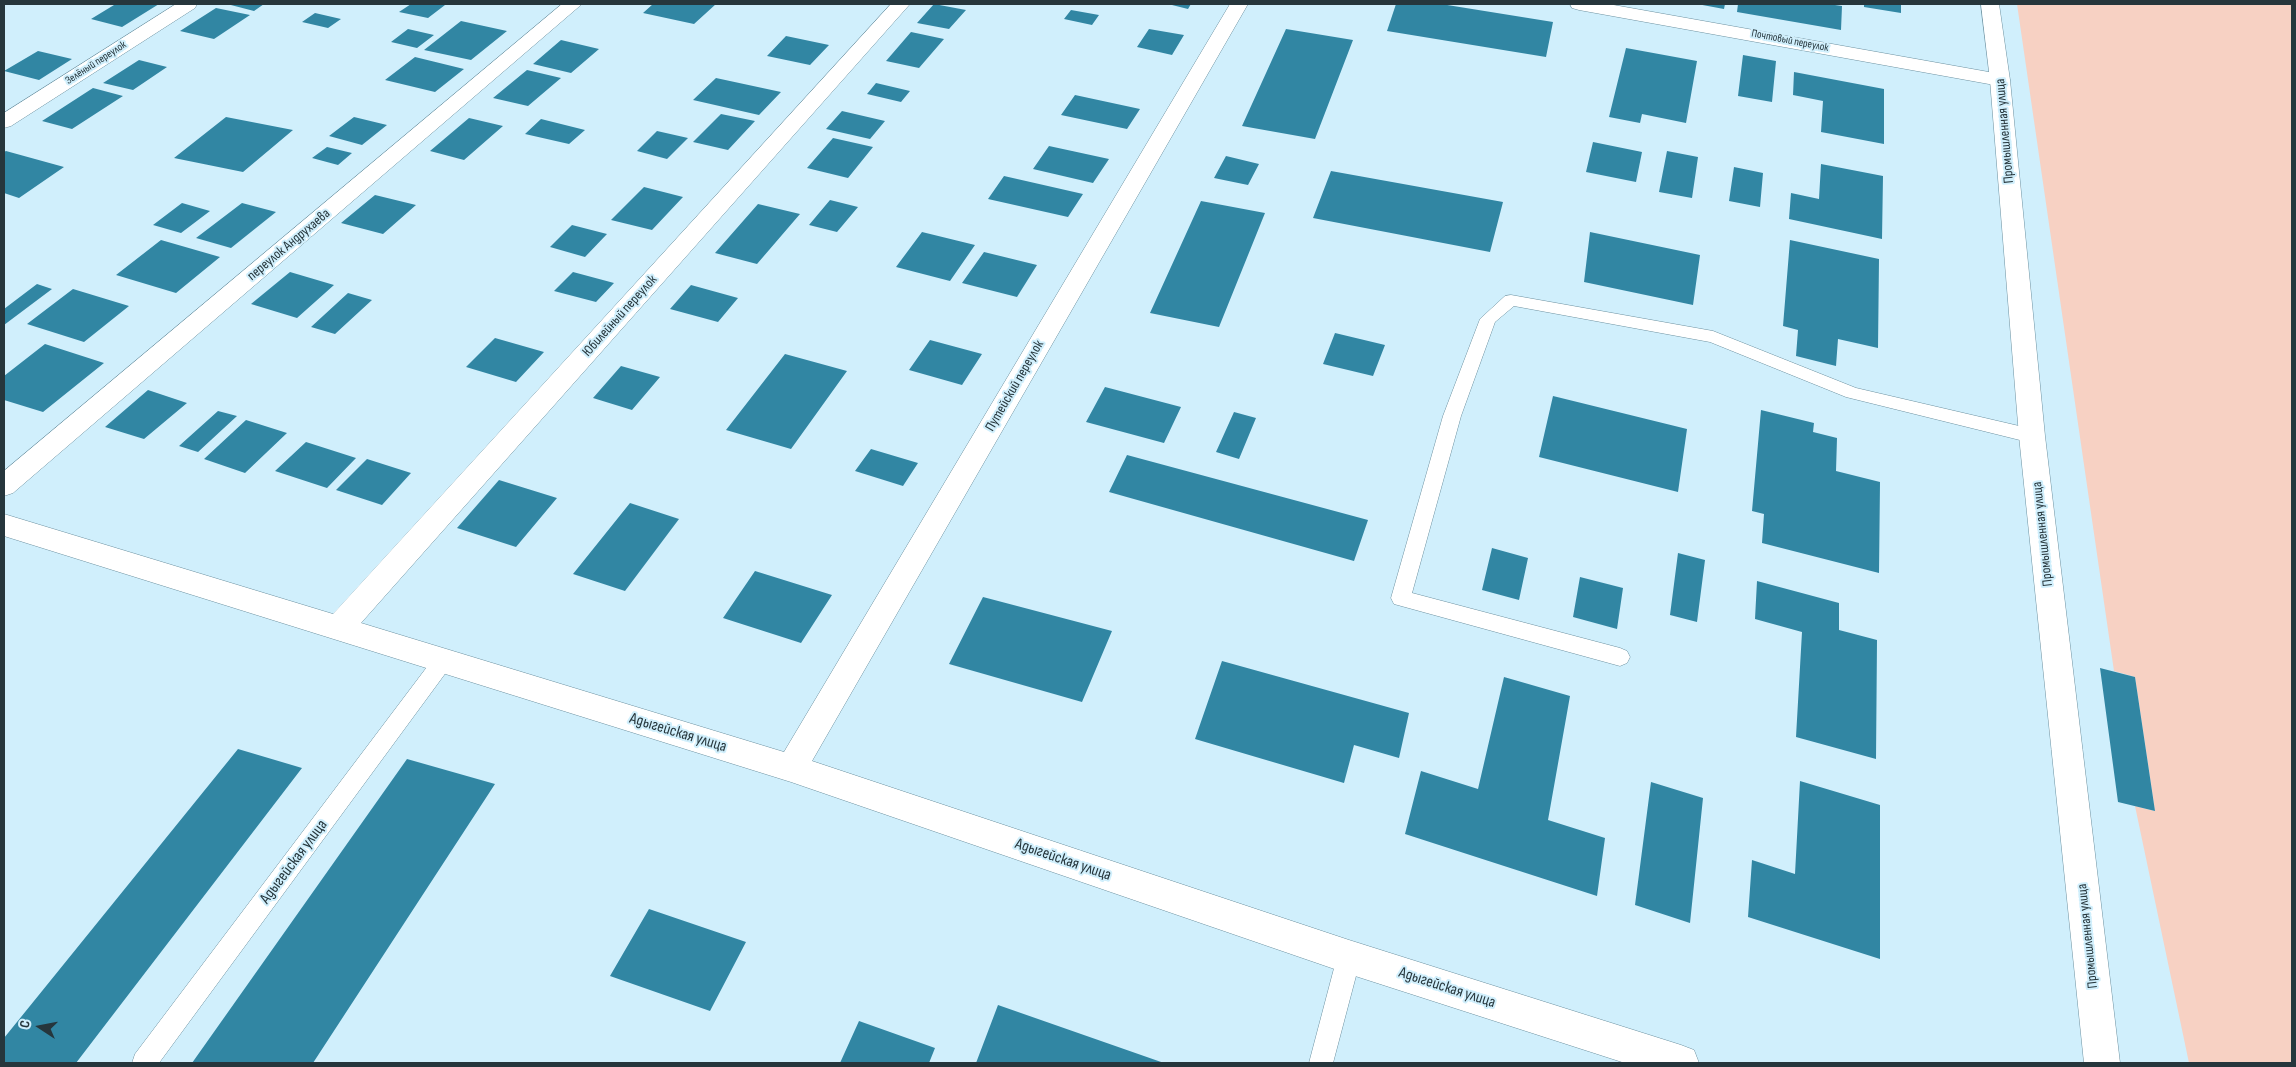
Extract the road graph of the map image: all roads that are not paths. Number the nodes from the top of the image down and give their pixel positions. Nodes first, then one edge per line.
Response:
1 (188, 4) edge
2 (574, 4) edge
3 (901, 4) edge
4 (1239, 4) edge
5 (1579, 4) edge
6 (1990, 4) edge
7 (2000, 80) junction
8 (4, 122) edge
9 (2032, 436) junction
10 (4, 486) edge
11 (4, 525) edge
12 (339, 628) junction
13 (1620, 658) dead end
14 (443, 661) junction
15 (791, 768) junction
16 (1350, 957) junction
17 (144, 1063) edge
18 (1321, 1063) edge
19 (1681, 1063) edge
20 (2102, 1063) edge

1 - 8 street, Зелёный переулок
2 - 10 street, переулок Андрухаева
3 - 12 street, Юбилейный переулок
4 - 15 street, Путейский переулок
5 - 7 street, Почтовый переулок
6 - 7 street, Промышленная улица
7 - 9 street, Промышленная улица
9 - 13 lane
9 - 20 street, Промышленная улица
11 - 12 street, Адыгейская улица
12 - 14 street, Адыгейская улица
14 - 15 street, Адыгейская улица
14 - 17 lane, Адыгейская улица
15 - 16 street, Адыгейская улица
16 - 18 lane
16 - 19 street, Адыгейская улица

